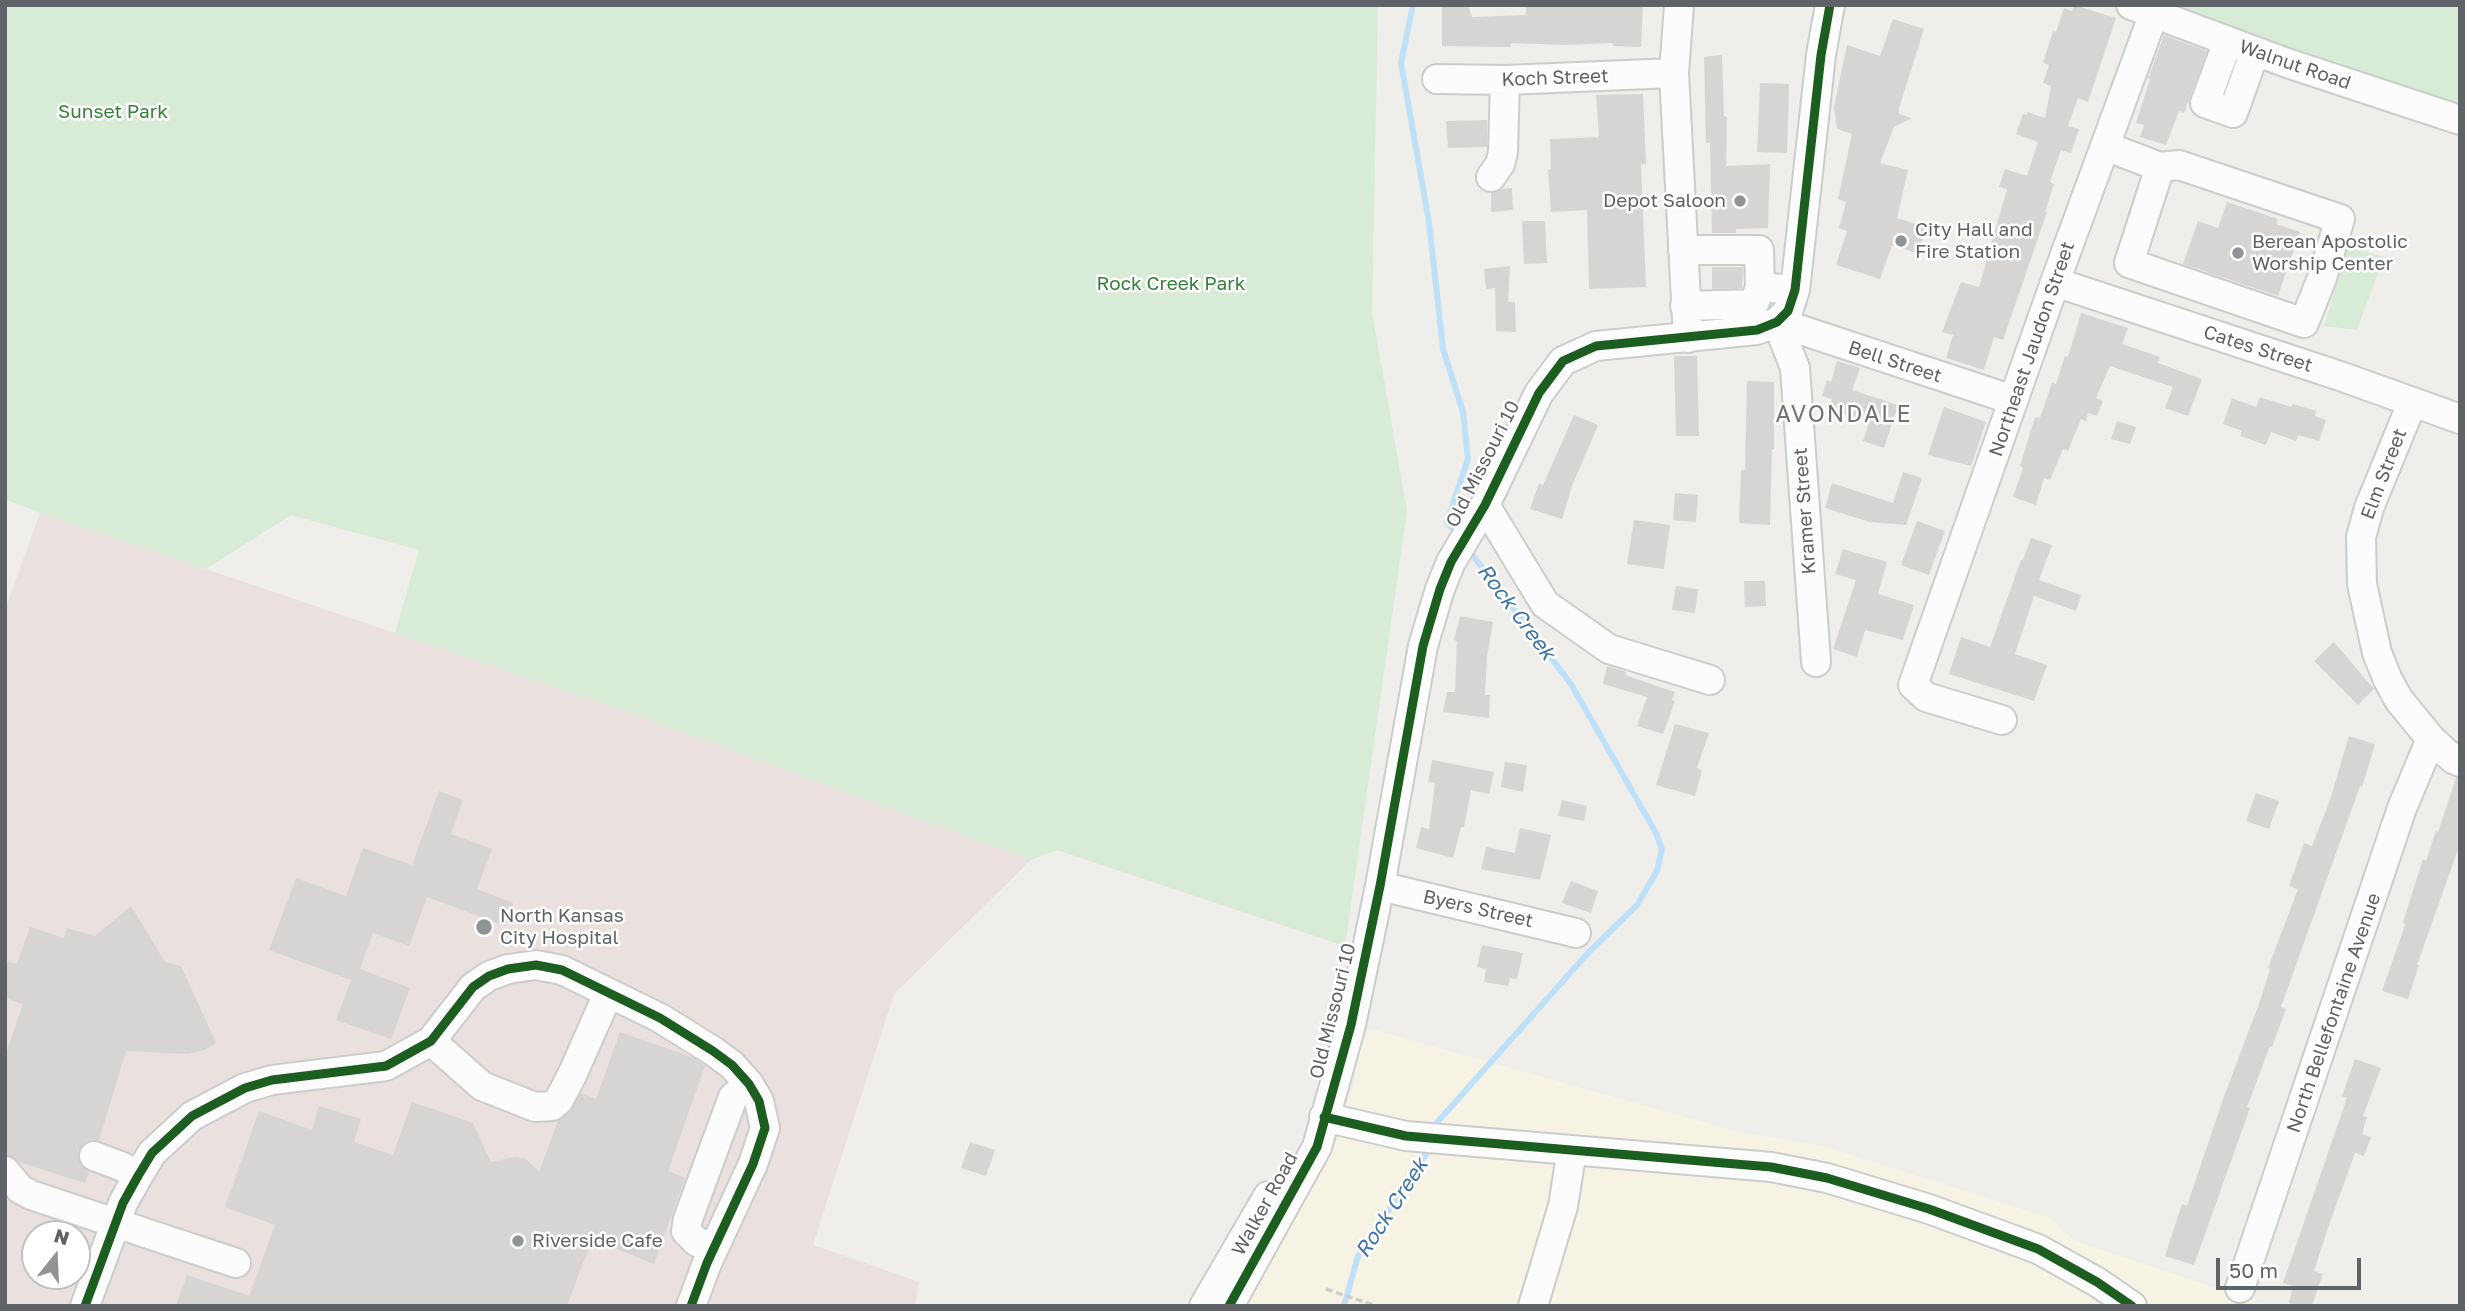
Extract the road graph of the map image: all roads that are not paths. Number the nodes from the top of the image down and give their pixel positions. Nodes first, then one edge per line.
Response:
1 (1679, 5) edge
2 (1830, 5) edge
3 (2142, 9) edge
4 (2228, 41) junction
5 (2255, 51) junction
6 (1674, 74) junction
7 (1437, 79) dead end
8 (1505, 80) junction
9 (2460, 120) edge
10 (2105, 146) junction
11 (2160, 167) junction
12 (1491, 177) dead end
13 (1683, 250) junction
14 (2054, 282) junction
15 (1685, 306) junction
16 (1762, 311) junction
17 (1688, 338) junction
18 (2013, 400) junction
19 (2412, 403) junction
20 (2460, 419) edge
21 (1479, 513) junction
22 (1816, 662) dead end
23 (1710, 680) dead end
24 (2003, 720) dead end
25 (2431, 739) junction
26 (2460, 762) edge
27 (1380, 886) junction
28 (1576, 933) dead end
29 (608, 994) junction
30 (430, 1041) junction
31 (749, 1084) junction
32 (1324, 1117) junction
33 (1572, 1150) junction
34 (94, 1156) dead end
35 (6, 1166) edge
36 (138, 1176) junction
37 (116, 1222) junction
38 (714, 1248) junction
39 (236, 1263) dead end
40 (2239, 1288) dead end
41 (1216, 1304) edge
42 (85, 1306) edge
43 (691, 1306) edge
44 (1533, 1306) edge
45 (2132, 1306) edge

1 - 6 street
2 - 16 street
3 - 4 street, Walnut Road
3 - 10 street, Northeast Jaudon Street
4 - 5 street, Walnut Road
4 - 5 street
5 - 9 street, Walnut Road
6 - 8 street, Koch Street
6 - 13 street
7 - 8 street, Koch Street
8 - 12 street
10 - 11 street
10 - 14 street, Northeast Jaudon Street
11 - 11 street
13 - 15 street
13 - 16 street, Kramer Street
14 - 18 street, Northeast Jaudon Street
14 - 19 street, Cates Street
15 - 16 street
15 - 17 street
16 - 17 street, Old Missouri 10
16 - 18 street, Bell Street
16 - 22 street, Kramer Street
17 - 21 street, Old Missouri 10
18 - 24 street, Northeast Jaudon Street
19 - 20 street, Cates Street
19 - 25 street, Elm Street
21 - 23 street
21 - 27 street, Old Missouri 10
25 - 26 street, Elm Street
25 - 40 street, North Bellefontaine Avenue
27 - 28 street, Byers Street
27 - 32 street, Old Missouri 10
29 - 30 street
29 - 30 street
29 - 31 street
30 - 36 street
31 - 38 street
31 - 38 street
32 - 33 street
32 - 41 street, Walker Road
33 - 44 street
33 - 45 street
34 - 36 street
35 - 37 street
36 - 37 street
37 - 39 street
37 - 42 street
38 - 43 street

